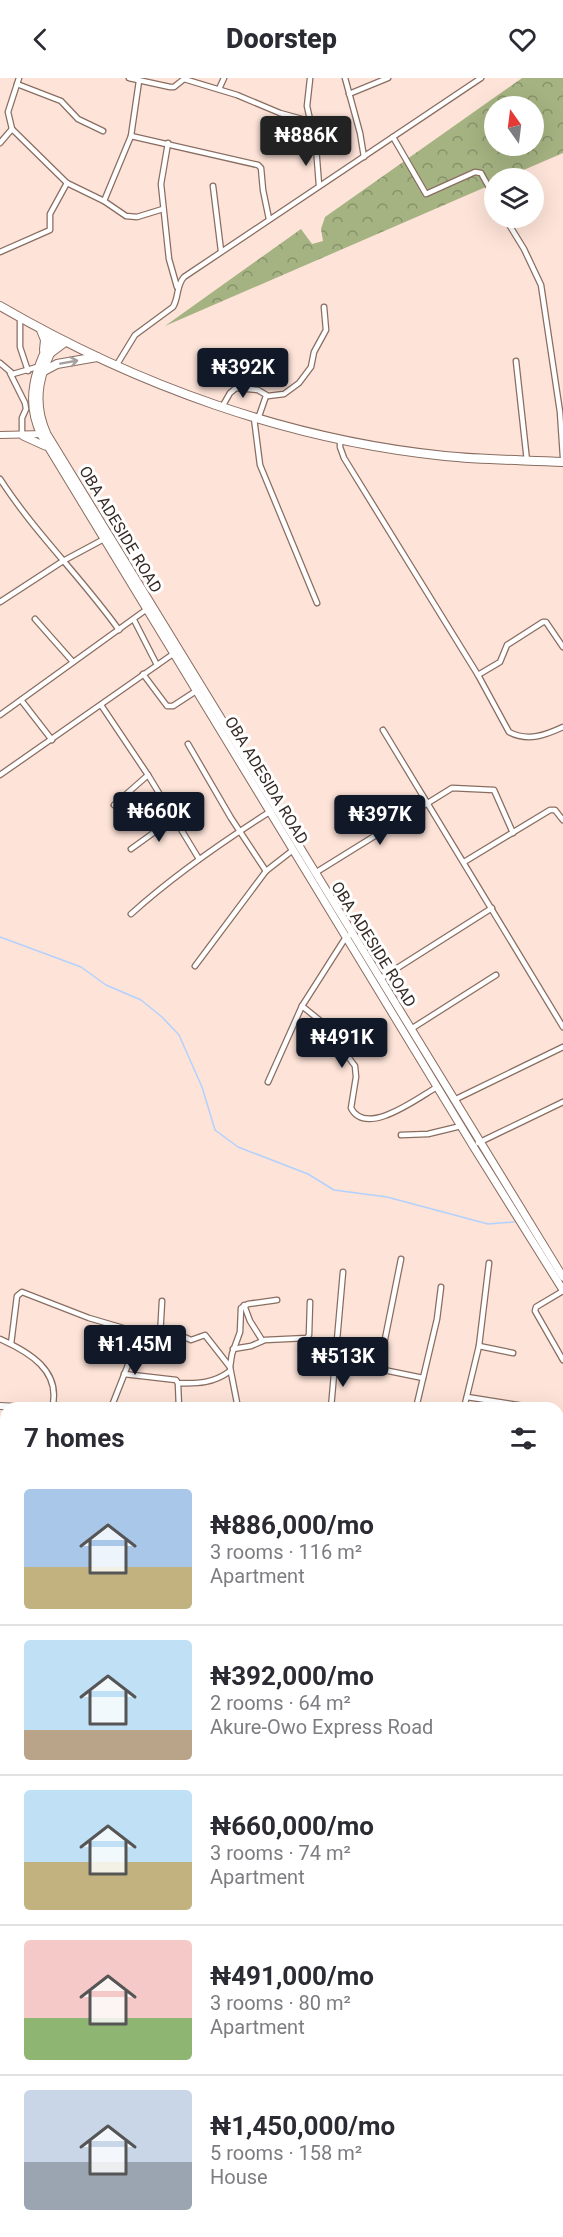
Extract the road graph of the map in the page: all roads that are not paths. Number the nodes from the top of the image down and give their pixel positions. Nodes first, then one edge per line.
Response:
1 (19, 78) edge
2 (129, 78) edge
3 (224, 78) edge
4 (345, 78) edge
5 (388, 78) edge
6 (481, 78) edge
7 (180, 79) edge
8 (310, 79) edge
9 (139, 81) junction
10 (17, 84) junction
11 (219, 89) junction
12 (349, 94) junction
13 (309, 121) junction
14 (12, 129) junction
15 (103, 131) dead end
16 (131, 136) junction
17 (393, 137) junction
18 (0, 143) edge
19 (168, 143) junction
20 (364, 157) junction
21 (484, 178) edge
22 (67, 183) junction
23 (319, 185) junction
24 (213, 186) dead end
25 (104, 201) junction
26 (163, 209) junction
27 (269, 219) junction
28 (510, 228) edge
29 (221, 251) junction
30 (0, 252) edge
31 (177, 287) junction
32 (0, 306) edge
33 (324, 307) dead end
34 (20, 317) junction
35 (41, 330) junction
36 (58, 338) junction
37 (47, 352) junction
38 (97, 357) junction
39 (516, 361) dead end
40 (0, 363) edge
41 (116, 366) junction
42 (40, 369) junction
43 (28, 370) junction
44 (10, 373) junction
45 (266, 396) junction
46 (222, 407) junction
47 (256, 418) junction
48 (36, 426) junction
49 (44, 434) junction
50 (0, 435) edge
51 (22, 436) junction
52 (340, 439) junction
53 (47, 447) junction
54 (563, 457) edge
55 (527, 461) junction
56 (563, 462) edge
57 (0, 479) edge
58 (104, 539) junction
59 (63, 561) junction
60 (0, 602) edge
61 (317, 603) dead end
62 (147, 609) junction
63 (35, 619) dead end
64 (134, 620) junction
65 (118, 630) junction
66 (563, 647) edge
67 (173, 654) junction
68 (73, 662) junction
69 (157, 665) junction
70 (143, 674) junction
71 (478, 675) junction
72 (196, 691) junction
73 (21, 700) junction
74 (100, 705) junction
75 (0, 716) edge
76 (217, 719) junction
77 (563, 727) edge
78 (383, 730) dead end
79 (52, 740) junction
80 (188, 744) dead end
81 (0, 775) edge
82 (148, 775) junction
83 (428, 804) junction
84 (114, 805) dead end
85 (272, 810) junction
86 (174, 818) junction
87 (563, 820) edge
88 (240, 831) junction
89 (513, 832) junction
90 (131, 849) dead end
91 (293, 850) junction
92 (199, 859) junction
93 (464, 862) junction
94 (316, 870) junction
95 (266, 871) junction
96 (492, 908) junction
97 (130, 914) dead end
98 (349, 936) junction
99 (195, 966) dead end
100 (495, 975) dead end
101 (380, 979) junction
102 (302, 1006) junction
103 (563, 1028) edge
104 (411, 1029) junction
105 (563, 1047) edge
106 (268, 1082) dead end
107 (438, 1086) junction
108 (454, 1100) junction
109 (563, 1102) edge
110 (461, 1126) junction
111 (401, 1135) dead end
112 (476, 1144) junction
113 (401, 1259) dead end
114 (489, 1263) dead end
115 (554, 1269) junction
116 (343, 1272) dead end
117 (563, 1277) edge
118 (441, 1287) dead end
119 (563, 1290) edge
120 (277, 1300) dead end
121 (162, 1301) dead end
122 (310, 1302) dead end
123 (244, 1305) junction
124 (138, 1336) junction
125 (160, 1337) junction
126 (0, 1339) edge
127 (261, 1340) junction
128 (10, 1344) junction
129 (479, 1346) junction
130 (234, 1349) junction
131 (513, 1353) dead end
132 (563, 1360) edge
133 (333, 1367) junction
134 (230, 1369) junction
135 (379, 1369) junction
136 (124, 1374) junction
137 (423, 1378) junction
138 (178, 1383) junction
139 (466, 1397) junction
140 (53, 1402) edge
141 (113, 1402) edge
142 (179, 1402) edge
143 (237, 1402) edge
144 (331, 1402) edge
145 (417, 1402) edge
146 (465, 1402) edge
147 (498, 1402) edge

1 - 10 street
2 - 9 street
3 - 11 street
4 - 12 street
5 - 12 street
6 - 17 street
7 - 9 street
7 - 11 street
8 - 13 street
9 - 16 street
10 - 14 street
10 - 15 street
11 - 13 street
12 - 20 street
13 - 23 street
14 - 18 street
14 - 22 street
16 - 19 street
16 - 25 street
17 - 20 street
17 - 21 street
19 - 26 street
19 - 27 street
20 - 23 street
22 - 25 street
22 - 30 street
23 - 27 street
24 - 29 street
25 - 26 street
26 - 31 street
27 - 29 street
28 - 54 street
29 - 31 street
31 - 41 street
32 - 34 highway
33 - 45 street
34 - 35 highway
34 - 43 street
35 - 36 highway
35 - 37 highway
36 - 37 highway
36 - 37 main road
36 - 38 highway
37 - 42 main road, OBA ADESIDE ROAD
38 - 41 highway
42 -> 38 highway
39 - 55 street
40 - 44 street
41 - 46 highway
42 - 43 street
42 - 48 main road, OBA ADESIDA ROAD
42 - 49 main road, OBA ADESIDE ROAD
43 - 44 street
44 - 51 street
45 - 46 street
45 - 47 street
46 - 47 highway
47 - 52 highway
47 - 61 street
48 - 49 main road, OBA ADESIDA ROAD
48 - 51 main road
49 - 51 street
49 - 53 main road, OBA ADESIDA ROAD
49 - 76 main road, OBA ADESIDE ROAD
50 - 51 street
51 - 53 main road
52 - 55 highway
52 - 71 street
53 - 58 main road, OBA ADESIDA ROAD
55 - 56 highway
57 - 59 street
58 - 59 street
58 - 62 main road, OBA ADESIDA ROAD
59 - 60 street
59 - 65 street
62 - 64 street
62 - 67 main road, OBA ADESIDA ROAD
63 - 68 street
64 - 65 street
64 - 69 street
65 - 68 street
66 - 71 street
67 - 69 street
67 - 72 main road, OBA ADESIDA ROAD
68 - 73 street
69 - 70 street
70 - 72 street
70 - 74 street
71 - 77 street
72 - 76 main road, OBA ADESIDA ROAD
73 - 75 street
73 - 79 street
74 - 79 street
74 - 82 street
76 - 85 main road, OBA ADESIDA ROAD
78 - 83 street
79 - 81 street
80 - 88 street
82 - 84 street
82 - 86 street
83 - 89 street
83 - 93 street
83 - 94 street
85 - 88 street
85 - 91 main road, OBA ADESIDA ROAD
85 - 94 main road, OBA ADESIDE ROAD
86 - 90 street
86 - 92 street
87 - 89 street
88 - 92 street
88 - 95 street
89 - 93 street
91 - 95 street
91 - 98 main road, OBA ADESIDA ROAD
92 - 97 street
93 - 96 street
94 - 98 main road, OBA ADESIDE ROAD
95 - 99 street
96 - 101 street
96 - 103 street
98 - 101 main road, OBA ADESIDE ROAD
98 - 102 street
98 - 107 main road, OBA ADESIDA ROAD
100 - 104 street
101 - 104 main road, OBA ADESIDE ROAD
102 - 106 street
102 - 107 street
104 - 108 main road, OBA ADESIDE ROAD
105 - 108 street
107 - 110 main road, OBA ADESIDA ROAD
108 - 112 main road, OBA ADESIDE ROAD
109 - 112 street
110 - 111 street
110 - 112 main road, OBA ADESIDA ROAD
112 - 115 main road, OBA ADESIDA ROAD
113 - 135 street
114 - 129 street
115 - 117 main road
115 - 119 main road, OBA ADESIDA ROAD
116 - 133 street
118 - 137 street
119 - 132 street
120 - 123 street
121 - 125 street
122 - 127 street
123 - 127 street
123 - 130 street
124 - 125 street
124 - 128 street
124 - 136 street
125 - 134 street
126 - 128 street
127 - 130 street
128 - 140 street
129 - 131 street
129 - 139 street
130 - 134 street
133 - 135 street
133 - 144 street
134 - 138 street
134 - 143 street
135 - 137 street
136 - 138 street
136 - 141 street
137 - 145 street
138 - 142 street
139 - 146 street
139 - 147 street

